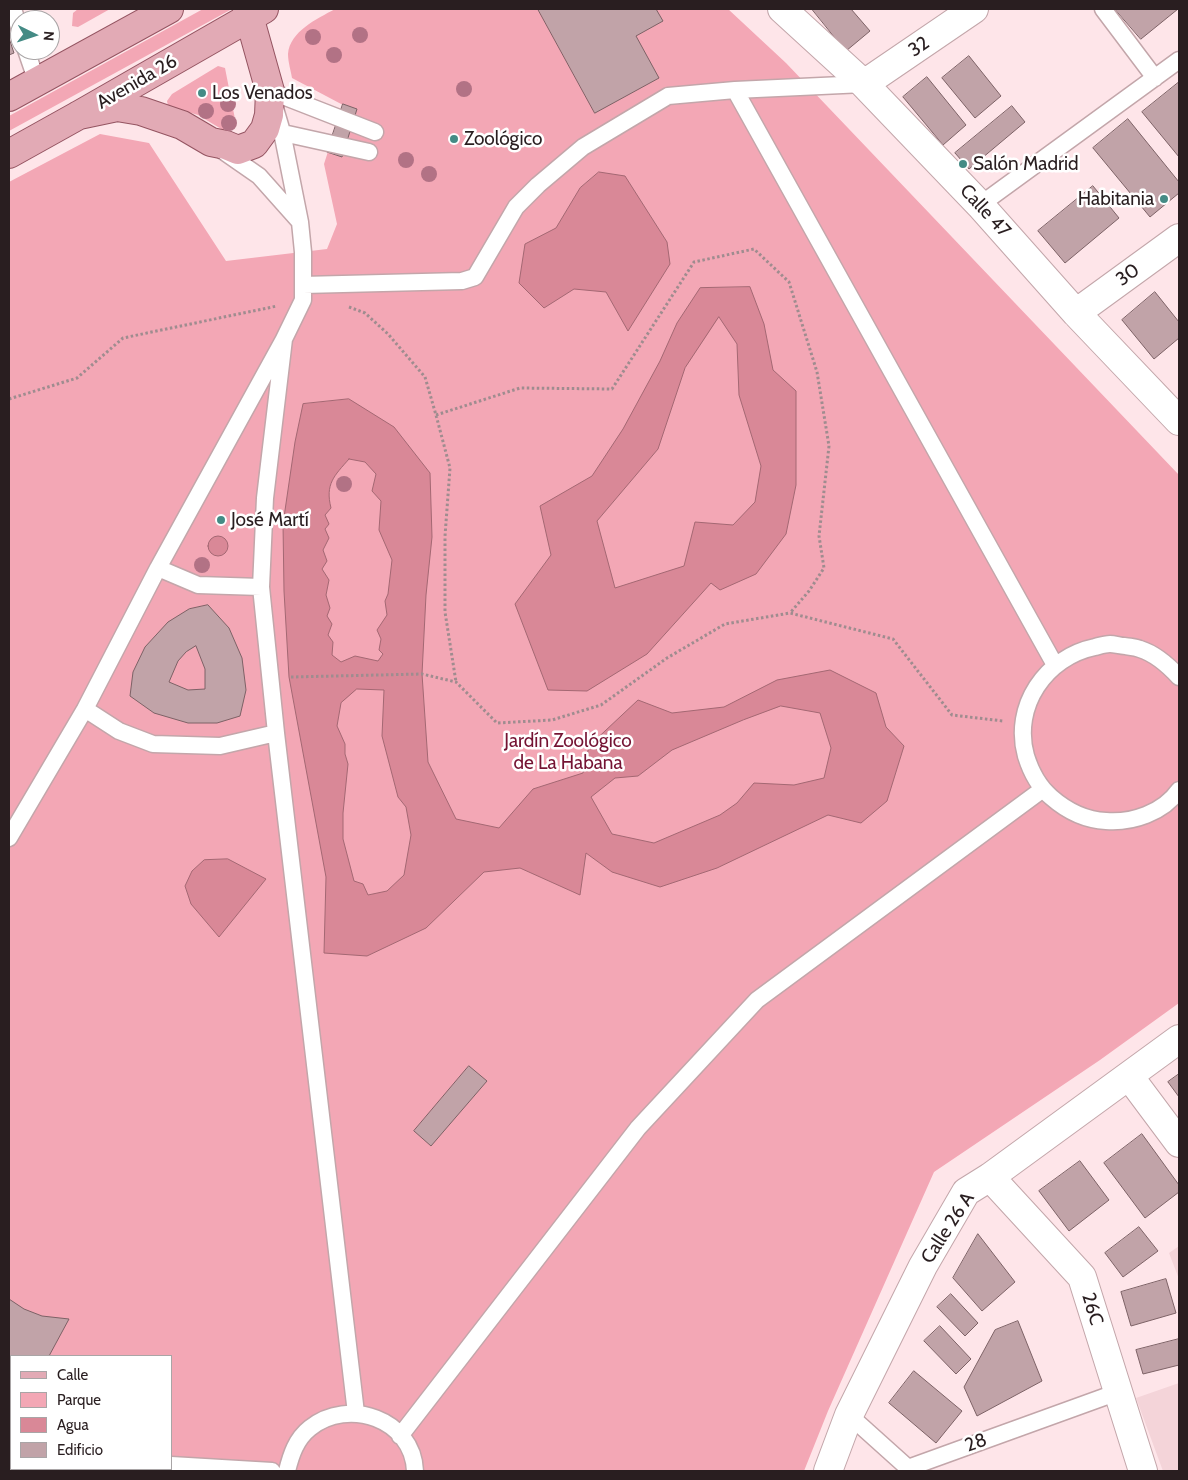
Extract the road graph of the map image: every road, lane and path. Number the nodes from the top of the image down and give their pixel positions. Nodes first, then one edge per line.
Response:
1 (169, 9) edge
2 (782, 9) edge
3 (974, 9) edge
4 (1103, 9) edge
5 (253, 11) edge
6 (29, 60) edge
7 (1179, 60) edge
8 (1155, 78) junction
9 (37, 82) junction
10 (864, 84) junction
11 (735, 90) junction
12 (270, 91) junction
13 (9, 97) edge
14 (79, 116) junction
15 (274, 131) junction
16 (375, 132) dead end
17 (211, 142) junction
18 (368, 152) dead end
19 (9, 154) edge
20 (980, 205) junction
21 (300, 222) junction
22 (1179, 238) edge
23 (303, 293) junction
24 (344, 305) dead end
25 (1076, 313) junction
26 (284, 339) junction
27 (9, 399) edge
28 (436, 415) junction
29 (1179, 419) edge
30 (158, 568) junction
31 (261, 587) junction
32 (790, 613) junction
33 (1054, 665) junction
34 (270, 676) junction
35 (1179, 677) edge
36 (456, 682) junction
37 (85, 709) junction
38 (1024, 724) junction
39 (276, 733) junction
40 (1043, 790) junction
41 (1179, 790) edge
42 (9, 838) edge
43 (1179, 1039) edge
44 (1129, 1076) junction
45 (1179, 1144) edge
46 (990, 1177) junction
47 (1118, 1392) junction
48 (356, 1413) junction
49 (850, 1415) junction
50 (400, 1436) junction
51 (172, 1465) edge
52 (272, 1471) edge
53 (287, 1471) edge
54 (415, 1471) edge
55 (828, 1471) edge
56 (1143, 1471) edge

1 - 9 main road
2 - 10 street, Calle 47
3 - 10 street, 32
4 - 8 lane
5 - 12 main road
5 - 14 main road, Avenida 26
6 - 9 lane
7 - 8 lane
8 - 20 lane
9 - 13 main road
10 - 11 lane
10 - 20 street, Calle 47
11 - 23 lane
11 - 33 lane
12 - 15 main road
12 - 16 lane
14 - 17 main road
14 - 19 main road, Avenida 26
15 - 17 main road
15 - 18 lane
15 - 21 lane
17 - 21 lane
20 - 25 street, Calle 47
21 - 23 lane
22 - 25 street, 30
23 - 26 lane
23 - 27 path
24 - 28 path
25 - 29 street, Calle 47
26 - 30 lane
26 - 31 lane
28 - 32 path
28 - 36 path
30 - 31 lane
30 - 37 lane
31 - 34 lane
32 - 36 path
32 - 38 path
33 - 35 lane
33 - 38 lane
34 - 36 path
34 - 39 lane
37 - 39 lane
37 - 42 lane
38 - 40 lane
39 - 48 lane
40 - 41 lane
40 - 50 lane
43 - 44 street, Calle 26 A
44 - 45 street
44 - 46 street, Calle 26 A
46 - 47 street, 26C
46 - 49 street, Calle 26 A
47 - 49 lane, 28
47 - 56 street, 26C
48 - 50 lane
48 - 53 lane
49 - 55 street, Calle 26 A
50 - 54 lane
51 - 52 lane

